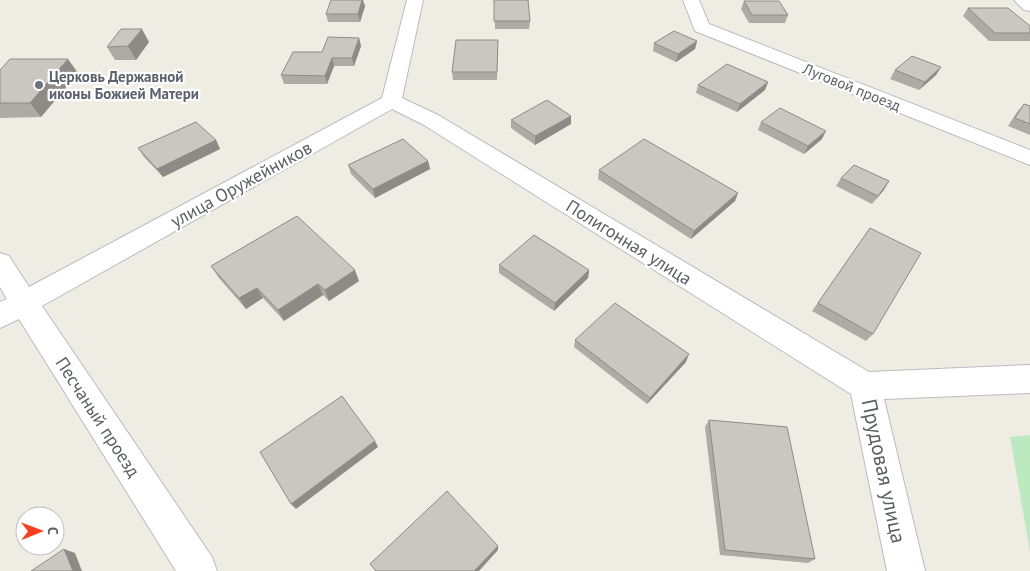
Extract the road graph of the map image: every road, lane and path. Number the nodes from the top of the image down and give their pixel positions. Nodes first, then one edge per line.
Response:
1 (415, 0) edge
2 (691, 0) edge
3 (1022, 0) edge
4 (1030, 6) edge
5 (391, 101) junction
6 (1030, 158) edge
7 (0, 262) edge
8 (12, 309) edge
9 (1030, 379) edge
10 (865, 386) junction
11 (198, 571) edge
12 (906, 571) edge

1 - 5 street
2 - 6 street, Луговой проезд
3 - 4 street
5 - 8 street, улица Оружейников
5 - 10 street, Полигонная улица
7 - 8 street, Песчаный проезд
8 - 11 street, Песчаный проезд
9 - 10 street, Прудовая улица
10 - 12 street, Прудовая улица

